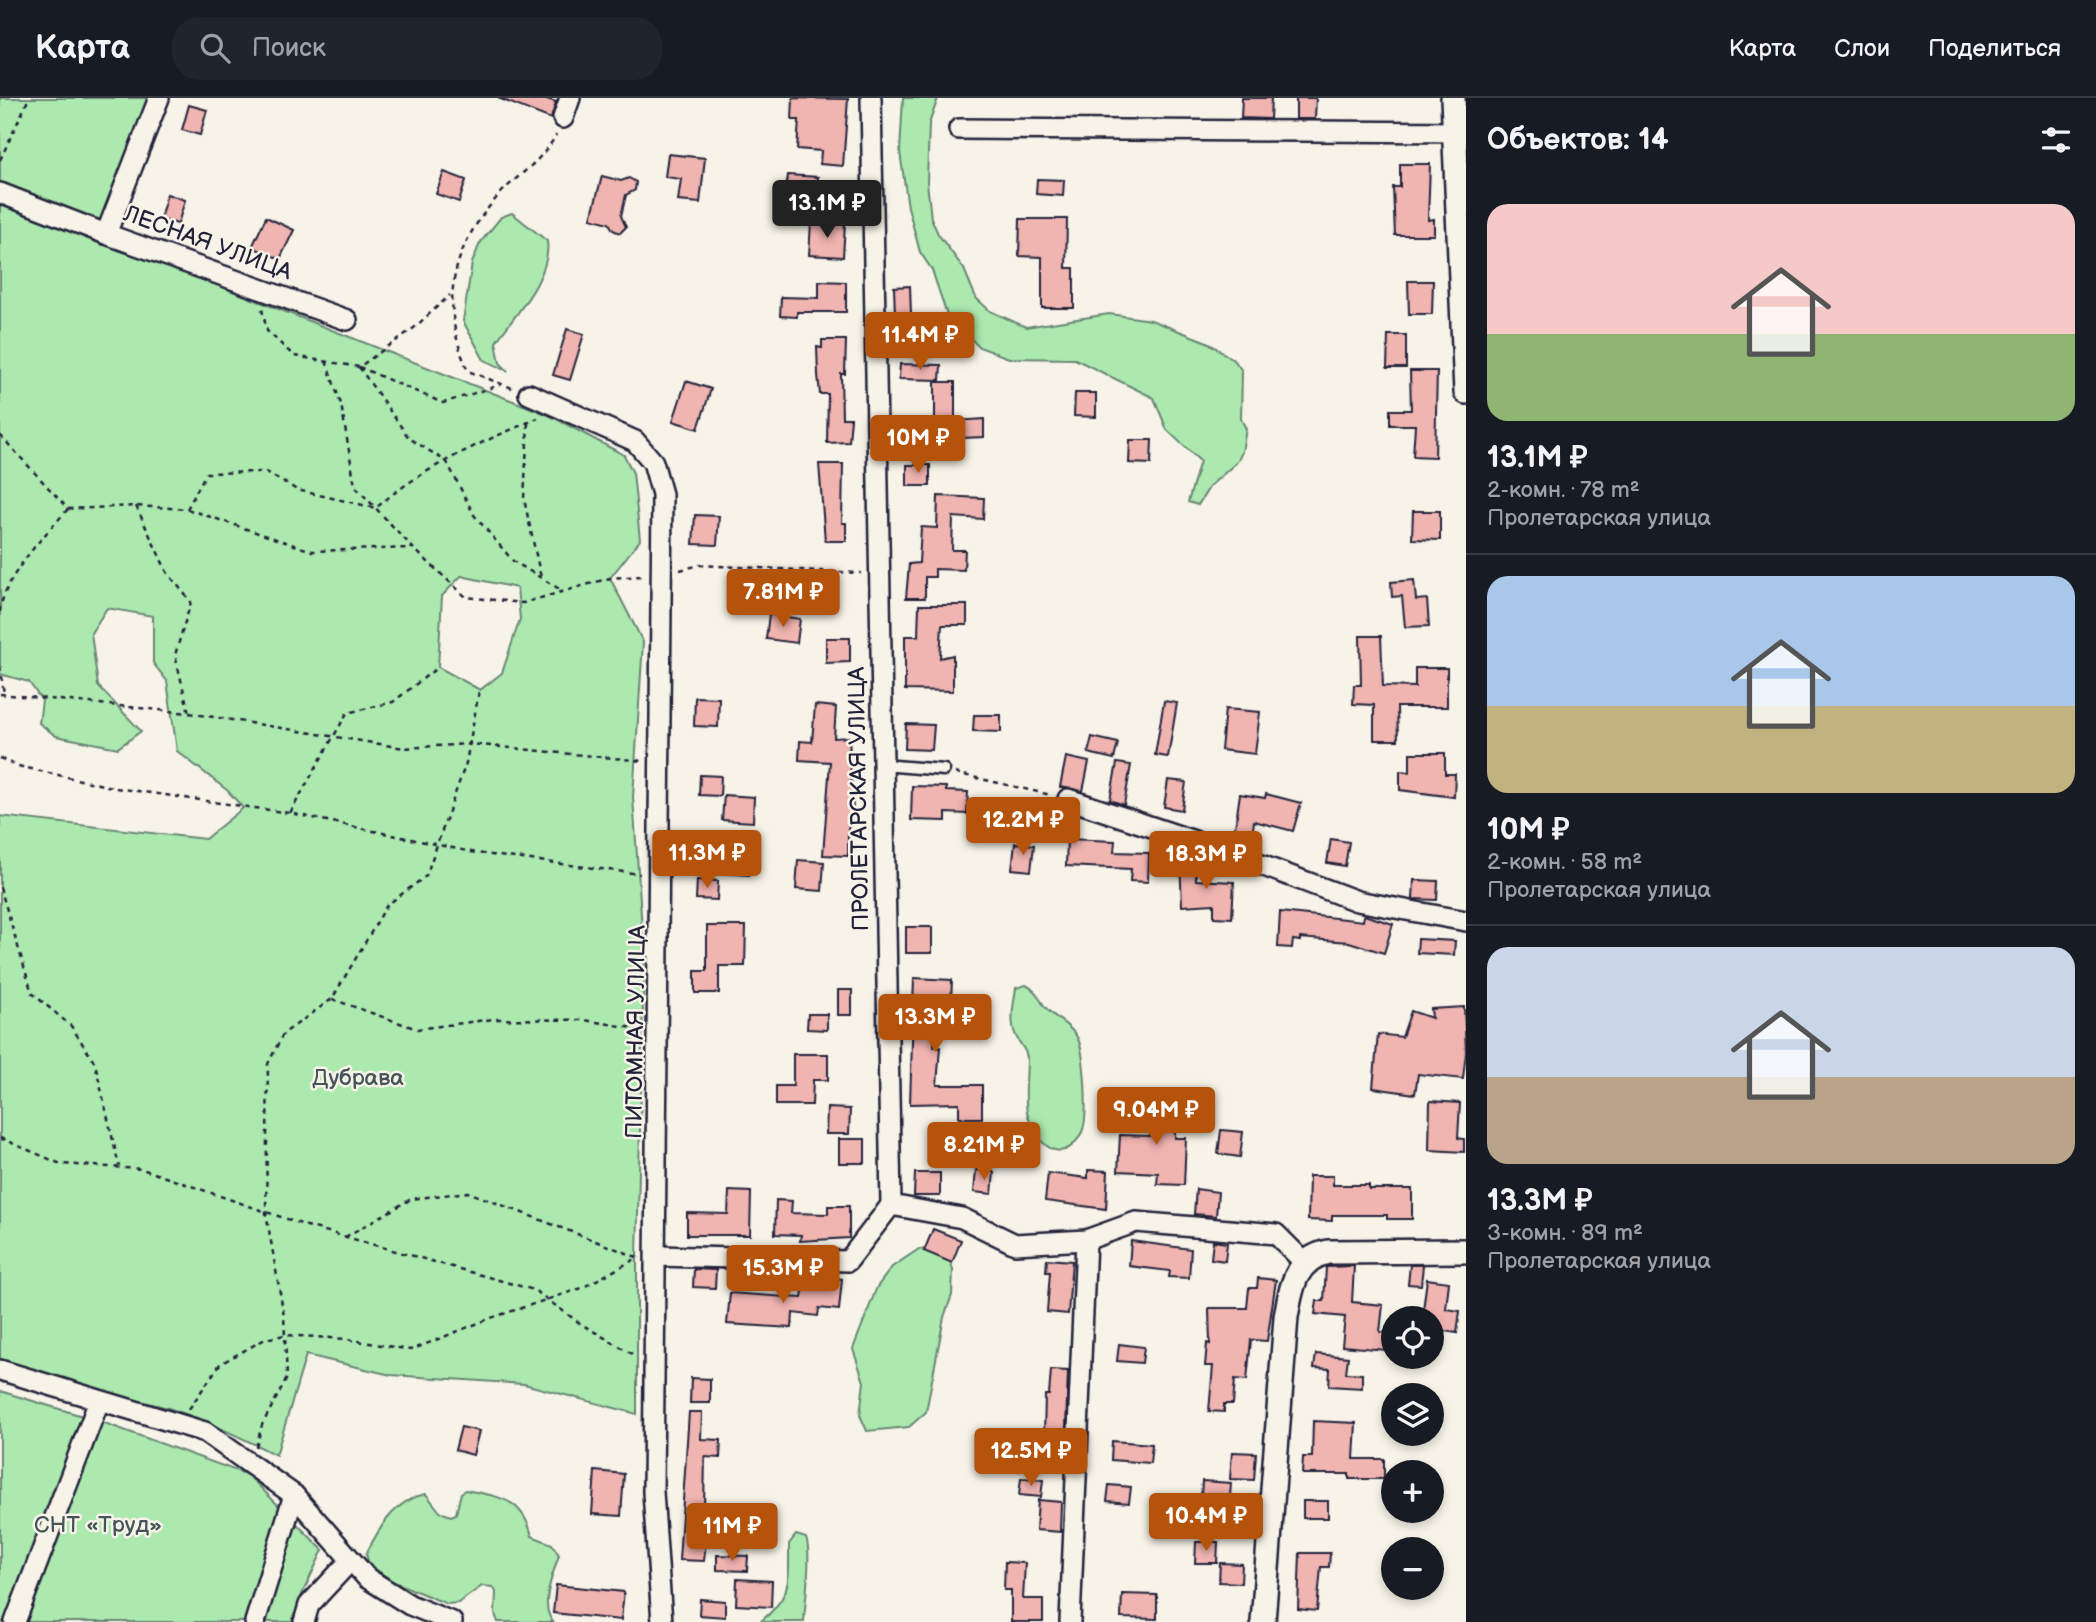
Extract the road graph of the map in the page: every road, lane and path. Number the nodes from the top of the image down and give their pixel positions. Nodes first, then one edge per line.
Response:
1 (29, 98) edge
2 (159, 98) edge
3 (570, 98) edge
4 (871, 98) edge
5 (1453, 98) edge
6 (563, 118) joint
7 (960, 129) dead end
8 (1460, 132) edge
9 (0, 160) edge
10 (0, 193) edge
11 (106, 234) junction
12 (347, 320) dead end
13 (326, 361) dead end
14 (502, 385) junction
15 (1466, 392) edge
16 (529, 394) joint
17 (560, 408) junction
18 (528, 424) dead end
19 (0, 435) edge
20 (447, 462) junction
21 (136, 506) junction
22 (376, 508) junction
23 (68, 509) junction
24 (187, 509) junction
25 (413, 548) junction
26 (878, 574) junction
27 (660, 575) junction
28 (541, 578) junction
29 (561, 590) junction
30 (0, 612) edge
31 (0, 666) edge
32 (438, 667) dead end
33 (479, 691) dead end
34 (2, 695) edge
35 (189, 713) junction
36 (334, 736) junction
37 (470, 744) junction
38 (0, 758) edge
39 (661, 762) junction
40 (882, 765) junction
41 (944, 770) joint
42 (1068, 799) joint
43 (290, 813) junction
44 (437, 844) junction
45 (661, 877) junction
46 (0, 887) edge
47 (0, 913) edge
48 (9, 916) junction
49 (1466, 921) edge
50 (332, 999) junction
51 (659, 1032) junction
52 (0, 1138) edge
53 (120, 1168) junction
54 (891, 1205) junction
55 (267, 1213) junction
56 (345, 1237) junction
57 (1086, 1240) junction
58 (1459, 1248) edge
59 (657, 1256) junction
60 (637, 1257) junction
61 (1305, 1263) junction
62 (548, 1300) junction
63 (285, 1335) junction
64 (655, 1367) junction
65 (0, 1370) edge
66 (99, 1401) junction
67 (186, 1415) dead end
68 (253, 1463) junction
69 (294, 1495) junction
70 (351, 1559) junction
71 (15, 1622) edge
72 (255, 1622) edge
73 (304, 1622) edge
74 (452, 1622) edge
75 (662, 1622) edge
76 (1070, 1622) edge
77 (1263, 1622) edge

1 - 9 path
2 - 11 street, ЛЕСНАЯ УЛИЦА
3 - 6 street
4 - 26 street, ПРОЛЕТАРСКАЯ УЛИЦА
5 - 8 street
6 - 14 path
7 - 8 street
8 - 15 street
10 - 11 street
11 - 12 street, ЛЕСНАЯ УЛИЦА
13 - 22 path
14 - 16 path
14 - 20 path
16 - 17 street, ПИТОМНАЯ УЛИЦА
17 - 20 path
17 - 27 street, ПИТОМНАЯ УЛИЦА
18 - 28 path
19 - 23 path
20 - 22 path
20 - 28 path
21 - 23 path
21 - 24 path
21 - 35 path
22 - 24 path
22 - 25 path
23 - 30 path
24 - 25 path
25 - 29 path
26 - 27 path
26 - 40 street, ПРОЛЕТАРСКАЯ УЛИЦА
27 - 29 path
27 - 39 street, ПИТОМНАЯ УЛИЦА
28 - 29 path
31 - 34 path
32 - 36 path
33 - 37 path
34 - 35 path
35 - 36 path
36 - 37 path
36 - 43 path
37 - 39 path
37 - 44 path
38 - 43 path
39 - 45 street, ПИТОМНАЯ УЛИЦА
40 - 41 lane
40 - 54 street, ПРОЛЕТАРСКАЯ УЛИЦА
41 - 42 path
42 - 49 street
43 - 44 path
44 - 45 path
44 - 50 path
45 - 51 street, ПИТОМНАЯ УЛИЦА
46 - 48 path
47 - 48 path
48 - 53 path
50 - 51 path
50 - 55 path
51 - 59 street, ПИТОМНАЯ УЛИЦА
52 - 53 path
53 - 55 path
54 - 57 street
54 - 59 street
55 - 56 path
55 - 63 path
56 - 60 path
56 - 62 path
57 - 61 street
57 - 76 street
58 - 61 street
59 - 60 path
59 - 64 street, ПИТОМНАЯ УЛИЦА
60 - 62 path
61 - 77 street
62 - 63 path
62 - 64 path
63 - 67 path
63 - 68 path
64 - 75 street, ПИТОМНАЯ УЛИЦА
65 - 66 street
66 - 68 street
66 - 71 street
68 - 69 street
69 - 70 street
69 - 72 street
70 - 73 street
70 - 74 street

